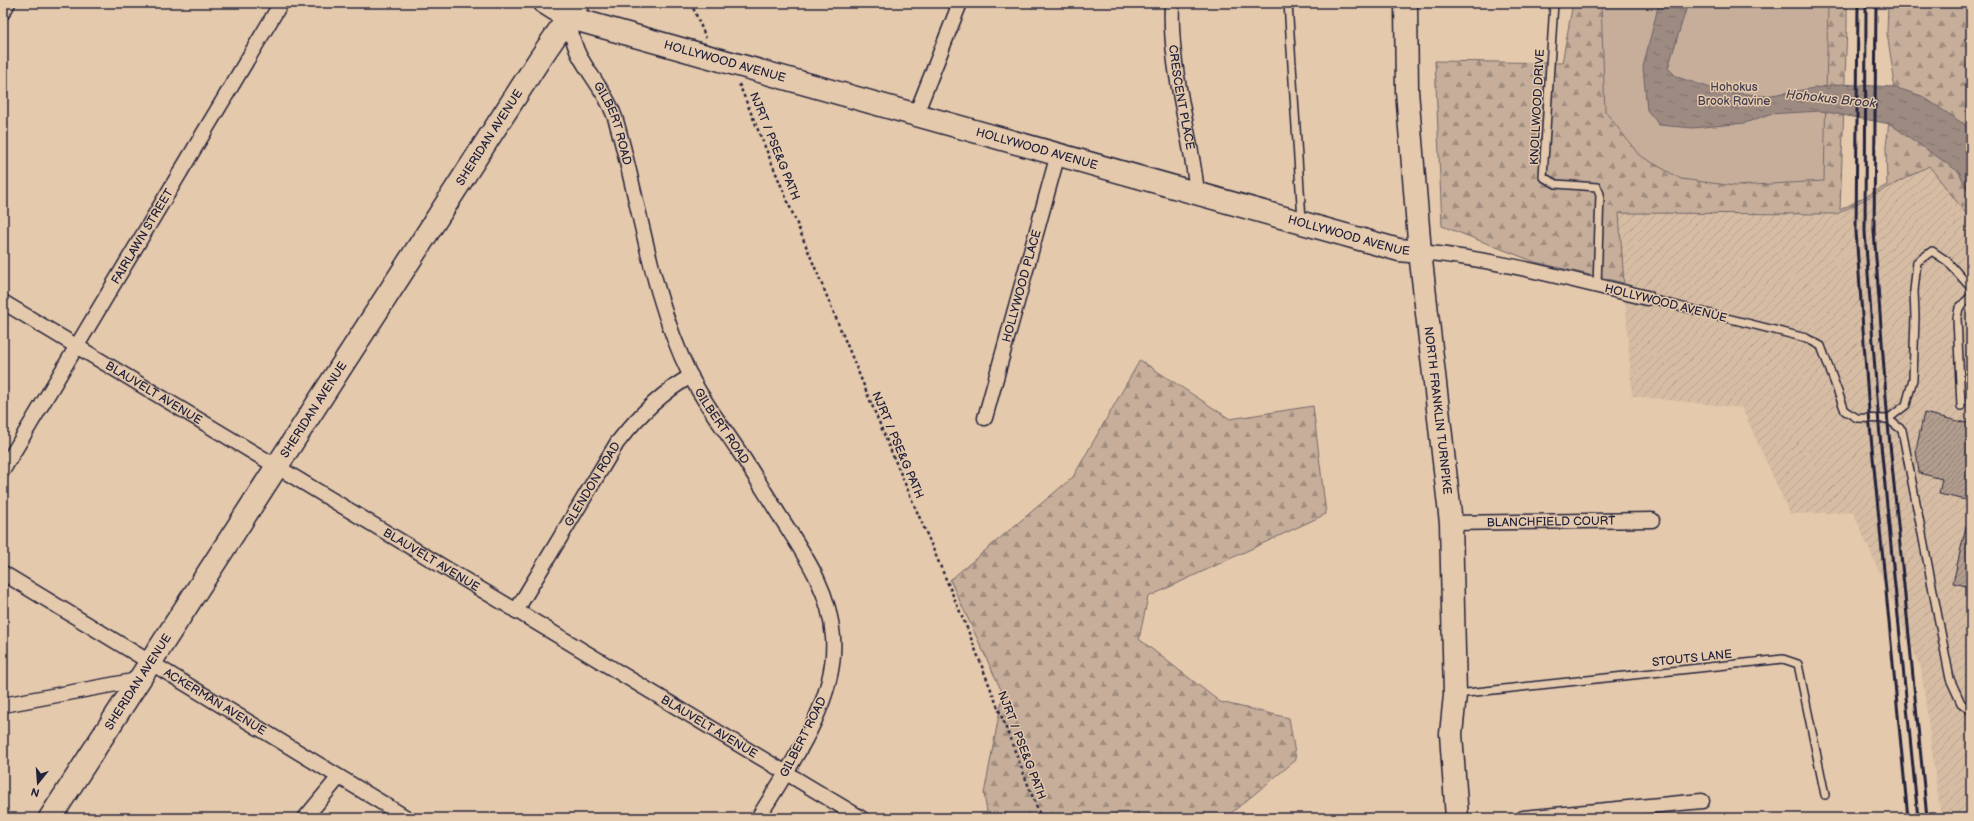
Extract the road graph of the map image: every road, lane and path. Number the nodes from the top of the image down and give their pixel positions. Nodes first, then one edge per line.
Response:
1 (8, 3) edge
2 (281, 3) edge
3 (544, 3) edge
4 (691, 3) edge
5 (960, 3) edge
6 (1172, 3) edge
7 (1288, 3) edge
8 (1406, 3) edge
9 (1554, 3) edge
10 (573, 10) edge
11 (3, 12) edge
12 (708, 43) dead end
13 (738, 80) dead end
14 (916, 114) junction
15 (1058, 154) junction
16 (1197, 192) junction
17 (1302, 223) junction
18 (1420, 252) junction
19 (1597, 286) junction
20 (1971, 288) edge
21 (1971, 296) edge
22 (1647, 298) joint
23 (3, 302) edge
24 (77, 346) junction
25 (691, 376) junction
26 (1961, 406) dead end
27 (985, 418) dead end
28 (1888, 419) junction
29 (276, 467) junction
30 (3, 470) edge
31 (1652, 520) dead end
32 (1451, 523) junction
33 (3, 573) edge
34 (516, 611) junction
35 (144, 671) junction
36 (1455, 695) junction
37 (3, 705) edge
38 (1971, 711) edge
39 (785, 774) junction
40 (339, 777) junction
41 (1825, 796) dead end
42 (1702, 801) dead end
43 (50, 818) edge
44 (305, 818) edge
45 (407, 818) edge
46 (758, 818) edge
47 (860, 818) edge
48 (1041, 818) edge
49 (1457, 818) edge
50 (1523, 818) edge

1 - 11 street
2 - 24 street, FAIRLAWN STREET
3 - 10 main road, HOLLYWOOD AVENUE
4 - 12 path
5 - 14 street
6 - 16 street, CRESCENT PLACE
7 - 17 lane
8 - 18 main road, NORTH FRANKLIN TURNPIKE
9 - 19 lane, KNOLLWOOD DRIVE
10 - 14 main road, HOLLYWOOD AVENUE
10 - 25 street, GILBERT ROAD
10 - 29 main road, SHERIDAN AVENUE
13 - 48 path, NJRT / PSE&G PATH
14 - 15 main road, HOLLYWOOD AVENUE
15 - 16 main road, HOLLYWOOD AVENUE
15 - 27 street, HOLLYWOOD PLACE
16 - 17 main road, HOLLYWOOD AVENUE
17 - 18 main road, HOLLYWOOD AVENUE
18 - 19 street, HOLLYWOOD AVENUE
18 - 32 main road, NORTH FRANKLIN TURNPIKE
19 - 22 street, HOLLYWOOD AVENUE
20 - 28 lane
21 - 26 lane
22 - 28 lane, HOLLYWOOD AVENUE
23 - 24 street, BLAUVELT AVENUE
24 - 29 street, BLAUVELT AVENUE
24 - 30 street, FAIRLAWN STREET
25 - 34 street, GLENDON ROAD
25 - 39 street, GILBERT ROAD
28 - 38 lane
29 - 34 street, BLAUVELT AVENUE
29 - 35 main road, SHERIDAN AVENUE
31 - 32 street, BLANCHFIELD COURT
32 - 36 main road, NORTH FRANKLIN TURNPIKE
33 - 35 street, ACKERMAN AVENUE
34 - 39 street, BLAUVELT AVENUE
35 - 37 street
35 - 40 street, ACKERMAN AVENUE
35 - 43 main road, SHERIDAN AVENUE
36 - 41 lane, STOUTS LANE
36 - 49 main road, NORTH FRANKLIN TURNPIKE
39 - 46 street, GILBERT ROAD
39 - 47 street, BLAUVELT AVENUE
40 - 44 street
40 - 45 street, ACKERMAN AVENUE
42 - 50 street

